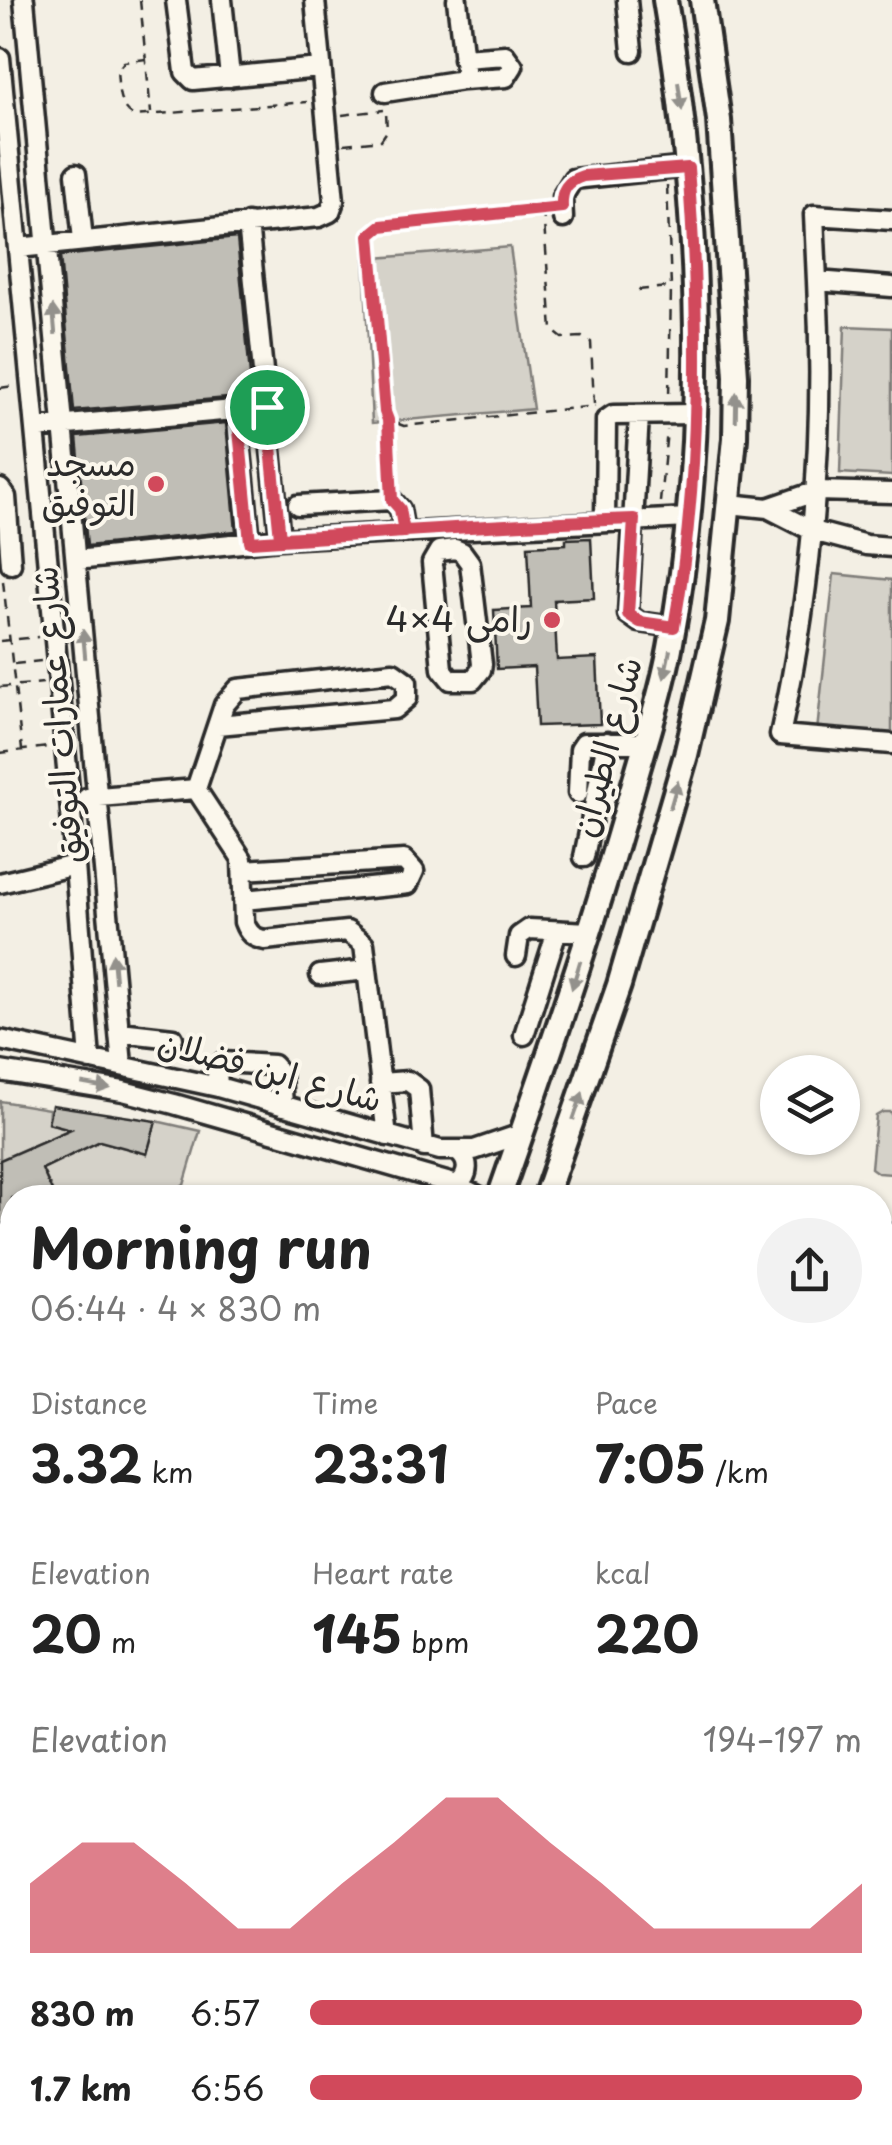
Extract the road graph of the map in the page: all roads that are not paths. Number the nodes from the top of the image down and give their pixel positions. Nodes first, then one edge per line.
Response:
1 (24, 0) edge
2 (176, 0) edge
3 (222, 0) edge
4 (315, 0) edge
5 (456, 0) edge
6 (627, 0) edge
7 (665, 0) edge
8 (702, 0) edge
9 (632, 51) dead end
10 (0, 58) edge
11 (464, 58) junction
12 (320, 68) junction
13 (230, 77) junction
14 (463, 80) junction
15 (385, 92) dead end
16 (35, 119) junction
17 (3, 122) edge
18 (677, 168) junction
19 (76, 174) dead end
20 (556, 211) road end
21 (892, 220) edge
22 (248, 223) junction
23 (82, 240) junction
24 (47, 245) junction
25 (18, 248) junction
26 (817, 281) junction
27 (892, 287) edge
28 (267, 407) junction
29 (237, 410) junction
30 (695, 414) junction
31 (632, 415) junction
32 (64, 426) junction
33 (35, 428) junction
34 (0, 488) edge
35 (817, 491) junction
36 (892, 493) edge
37 (729, 504) junction
38 (298, 505) dead end
39 (768, 508) junction
40 (688, 518) junction
41 (634, 519) junction
42 (605, 520) junction
43 (436, 530) junction
44 (813, 531) junction
45 (404, 532) junction
46 (4, 535) edge
47 (280, 538) junction
48 (250, 542) junction
49 (892, 547) edge
50 (439, 552) junction
51 (47, 559) junction
52 (76, 560) junction
53 (4, 565) edge
54 (674, 627) junction
55 (218, 725) junction
56 (607, 742) junction
57 (646, 744) junction
58 (892, 744) edge
59 (196, 788) junction
60 (578, 793) dead end
61 (98, 798) junction
62 (70, 800) junction
63 (584, 857) dead end
64 (75, 864) junction
65 (243, 870) junction
66 (0, 883) edge
67 (244, 900) junction
68 (557, 931) junction
69 (589, 932) junction
70 (516, 956) dead end
71 (367, 970) junction
72 (320, 976) dead end
73 (120, 1032) junction
74 (524, 1035) dead end
75 (173, 1038) dead end
76 (0, 1040) edge
77 (90, 1060) junction
78 (122, 1065) junction
79 (0, 1071) edge
80 (380, 1083) junction
81 (218, 1087) junction
82 (283, 1106) junction
83 (521, 1134) junction
84 (386, 1136) junction
85 (424, 1147) junction
86 (457, 1151) junction
87 (457, 1185) joint
88 (503, 1185) edge
89 (550, 1185) edge

1 - 16 street, شارع عمارات التوفيق
2 - 13 street
3 - 13 street
4 - 12 street
5 - 11 street
6 - 9 street
7 -> 18 main road, شارع الطيران
37 -> 8 main road
10 - 17 street, شارع عمارات التوفيق
11 - 14 street
11 - 14 street
12 - 13 street
12 - 22 street
14 - 15 street
16 - 17 street
16 - 24 street, شارع عمارات التوفيق
17 - 25 street, شارع عمارات التوفيق
18 - 20 street
18 - 30 main road, شارع الطيران
19 - 23 street
21 - 26 street
22 - 23 street
22 - 28 street
23 - 24 street
24 - 25 street
32 -> 24 street, شارع عمارات التوفيق
25 - 33 street, شارع عمارات التوفيق
26 - 27 street
26 - 35 street
28 - 29 street
28 - 47 street
29 - 32 street
29 - 48 street
30 - 31 street
30 - 40 main road, شارع الطيران
31 - 41 street
31 - 42 street
32 - 33 street
32 - 52 street, شارع عمارات التوفيق
33 - 51 street, شارع عمارات التوفيق
34 - 46 street
35 - 36 street
35 - 39 street
35 - 44 street
37 - 39 street
89 -> 37 main road
38 - 45 street
39 - 44 street
40 - 41 street
40 - 54 main road, شارع الطيران
41 - 42 street
41 - 54 street
42 - 43 street
43 - 45 street
43 - 50 street
44 - 49 street
44 - 58 street
45 - 47 street
46 - 53 street
47 - 48 street
48 - 52 street
50 - 50 street
51 - 53 street
51 - 62 street, شارع عمارات التوفيق
61 -> 52 street, شارع عمارات التوفيق
54 -> 57 main road, شارع الطيران
55 - 55 street
55 - 59 street
56 - 57 street
56 - 60 street
56 - 63 street
57 - 69 main road, شارع الطيران
59 - 61 street
59 - 65 street
61 - 62 street
73 -> 61 street, شارع عمارات التوفيق
62 - 64 street, شارع عمارات التوفيق
64 - 66 street
64 - 77 street, شارع عمارات التوفيق
65 - 67 street
65 - 67 street
67 - 71 street
68 - 69 street
68 - 70 street
68 - 74 street
69 -> 83 main road, شارع الطيران
71 - 72 street
71 - 80 street
73 - 75 street
73 - 78 street, شارع عمارات التوفيق
76 - 77 street, شارع ابن فضلان
77 - 78 street, شارع ابن فضلان
78 - 81 street, شارع ابن فضلان
79 -> 87 street, شارع ابن فضلان
80 - 84 street
80 - 85 street
81 - 82 street, شارع ابن فضلان
81 - 82 street
82 - 84 street, شارع ابن فضلان
83 - 86 street, شارع ابن فضلان
83 - 88 main road, شارع الطيران
84 - 85 street, شارع ابن فضلان
85 - 86 street, شارع ابن فضلان
86 - 87 street

